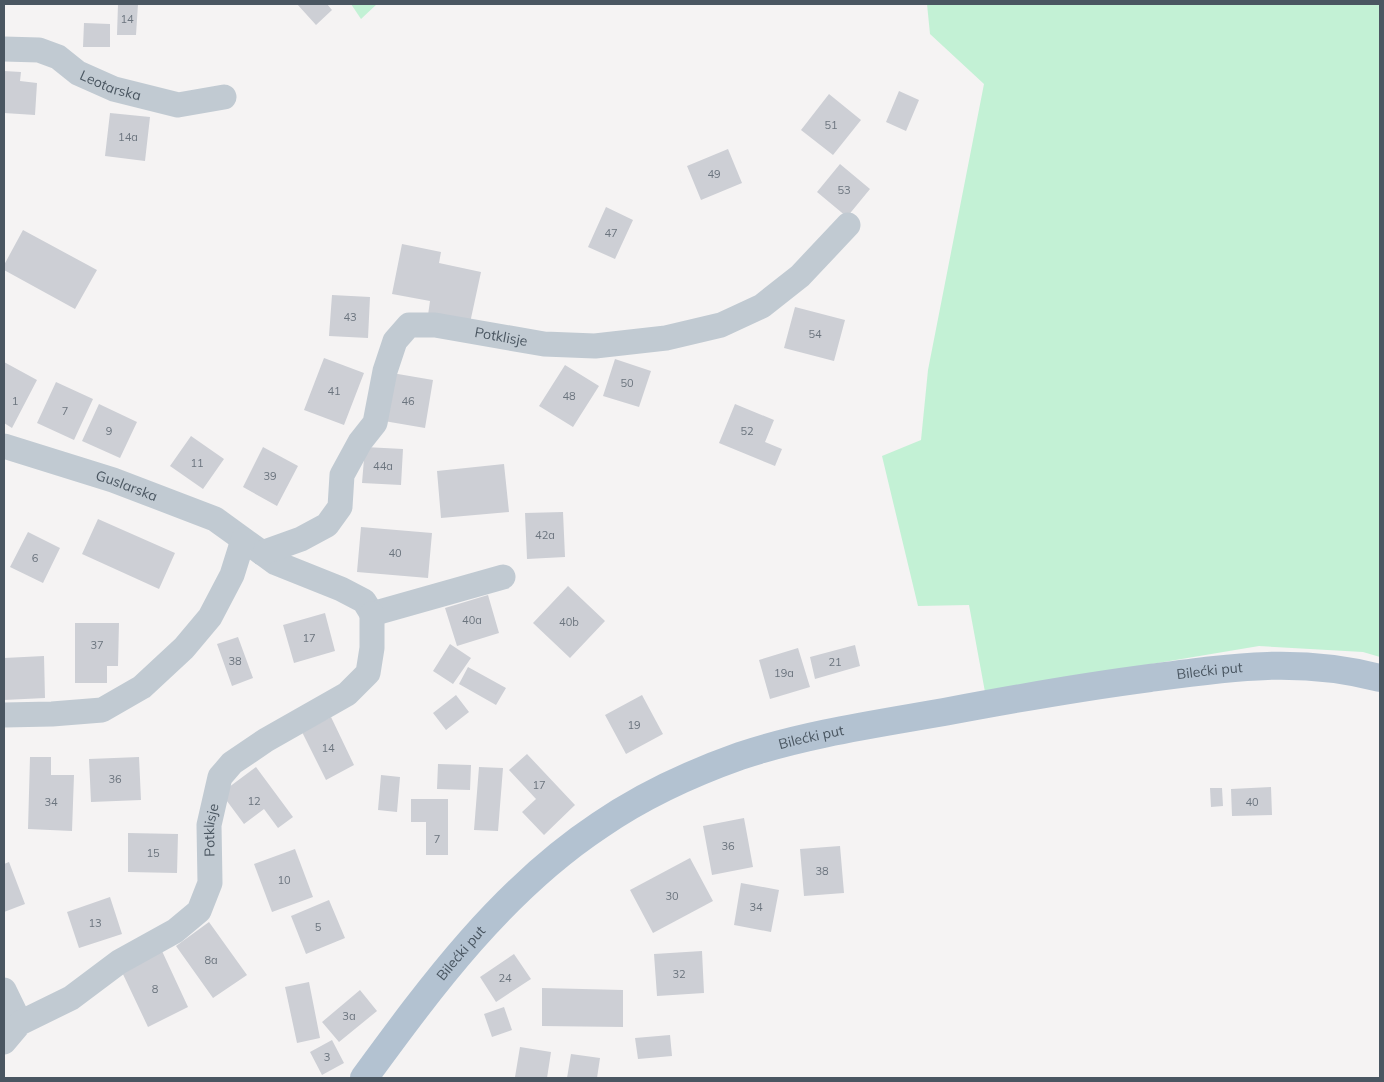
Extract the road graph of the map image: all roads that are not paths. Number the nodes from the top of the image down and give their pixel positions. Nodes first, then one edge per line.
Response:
1 (4, 49) edge
2 (224, 97) dead end
3 (848, 225) dead end
4 (4, 446) edge
5 (252, 546) junction
6 (503, 577) dead end
7 (372, 614) junction
8 (1380, 678) edge
9 (4, 715) edge
10 (4, 990) edge
11 (20, 1022) junction
12 (4, 1042) edge
13 (364, 1078) edge

1 - 2 street, Leotarska
3 - 5 street, Potklisje
4 - 5 street, Guslarska
5 - 7 street, Guslarska
5 - 9 street
6 - 7 street
7 - 11 street, Potklisje
8 - 13 main road, Bilećki put
10 - 11 street
11 - 12 street, Potklisje

